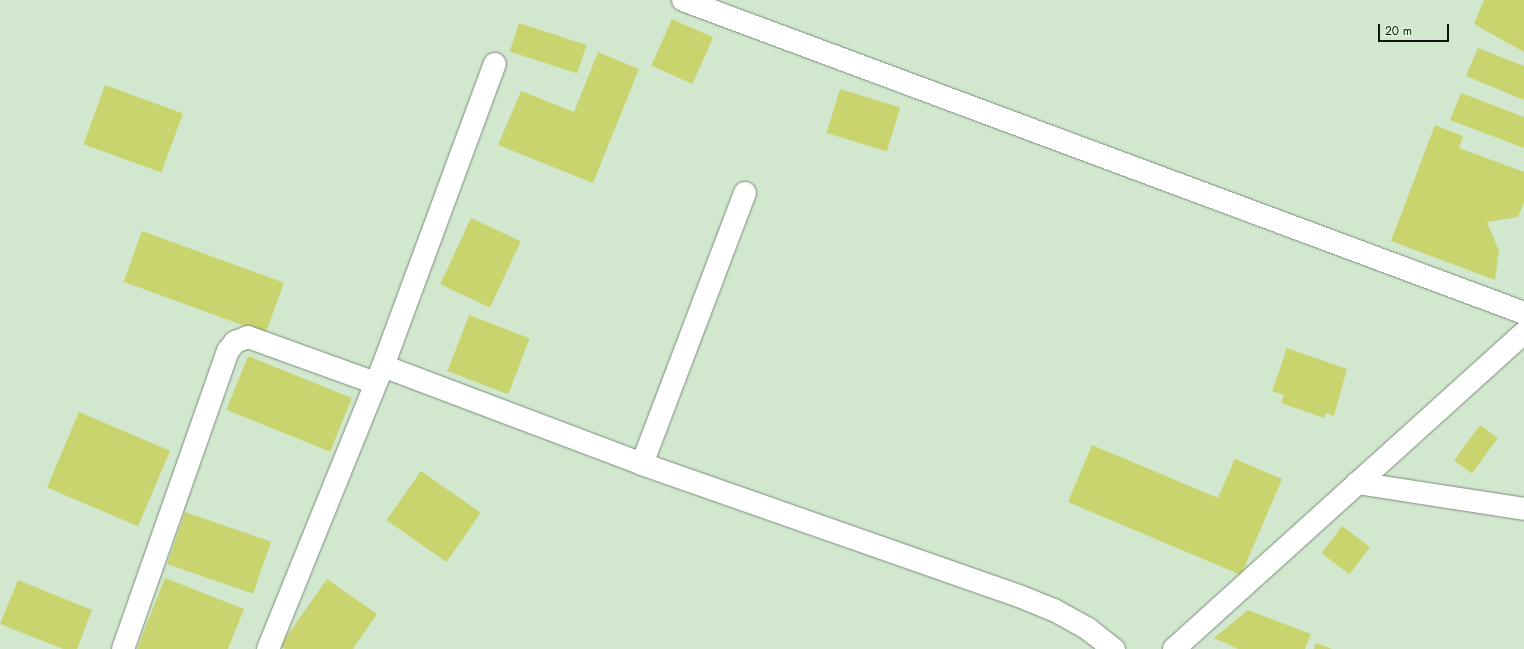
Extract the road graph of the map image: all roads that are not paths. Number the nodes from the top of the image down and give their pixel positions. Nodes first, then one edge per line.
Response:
1 (683, 0) edge
2 (495, 64) dead end
3 (745, 193) dead end
4 (1524, 313) edge
5 (1524, 333) edge
6 (379, 375) junction
7 (642, 464) junction
8 (1357, 483) junction
9 (1524, 509) edge
10 (123, 649) edge
11 (268, 649) edge
12 (1114, 649) edge
13 (1174, 649) edge

1 - 4 street
2 - 6 street
3 - 7 street
5 - 8 street
6 - 7 street
6 - 10 street
6 - 11 street
7 - 12 street
8 - 9 street
8 - 13 street

